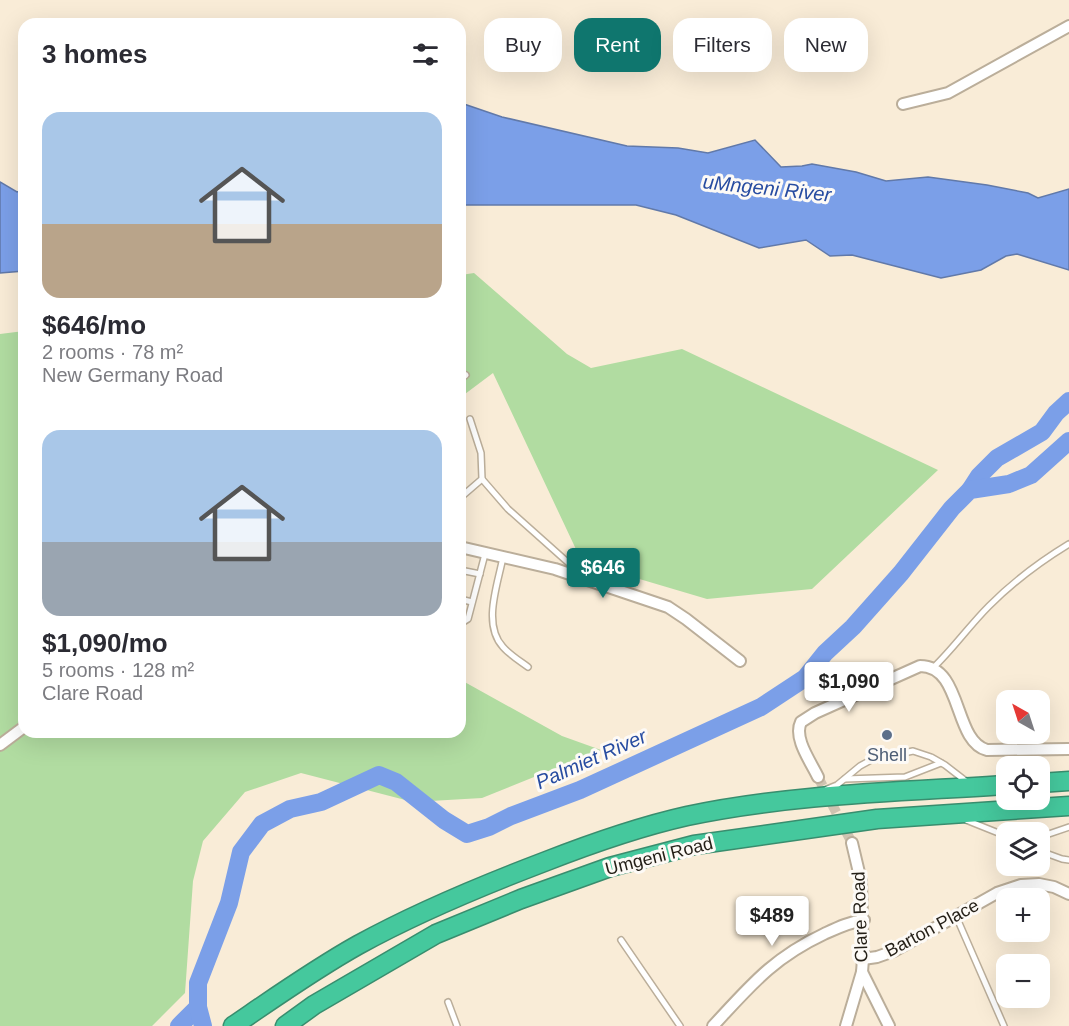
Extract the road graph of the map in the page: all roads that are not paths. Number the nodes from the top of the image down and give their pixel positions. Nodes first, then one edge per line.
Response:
1 (1069, 26) edge
2 (903, 104) dead end
3 (470, 419) dead end
4 (482, 479) junction
5 (466, 493) edge
6 (1069, 544) edge
7 (466, 548) edge
8 (486, 552) junction
9 (504, 556) junction
10 (466, 571) edge
11 (480, 574) junction
12 (586, 579) junction
13 (466, 600) edge
14 (472, 602) junction
15 (466, 620) edge
16 (740, 661) dead end
17 (528, 667) dead end
18 (933, 668) junction
19 (18, 732) edge
20 (0, 745) edge
21 (1069, 750) edge
22 (941, 763) junction
23 (818, 777) tunnel mouth
24 (845, 779) junction
25 (1069, 780) edge
26 (1050, 782) edge
27 (996, 786) edge
28 (972, 787) junction
29 (805, 799) junction
30 (1069, 806) edge
31 (948, 814) junction
32 (1069, 827) edge
33 (996, 832) edge
34 (1050, 834) edge
35 (852, 843) tunnel mouth
36 (1050, 855) edge
37 (1069, 860) edge
38 (1069, 894) edge
39 (956, 916) junction
40 (864, 920) junction
41 (621, 940) dead end
42 (357, 946) junction
43 (863, 959) junction
44 (371, 971) junction
45 (862, 972) junction
46 (448, 1002) dead end
47 (233, 1026) edge
48 (285, 1026) edge
49 (457, 1026) edge
50 (680, 1026) edge
51 (713, 1026) edge
52 (846, 1026) edge
53 (889, 1026) edge
54 (1004, 1026) edge

1 - 2 street
3 - 4 lane
4 - 5 lane
4 - 12 lane
6 - 18 lane
7 - 8 street
8 - 9 street
8 - 11 lane
9 - 12 street
9 - 17 lane
10 - 11 lane
11 - 14 lane
12 - 16 street
13 - 14 lane
14 - 15 lane
18 - 21 street
18 - 23 street
19 - 20 street
22 - 24 lane
22 - 24 lane
22 - 28 lane
24 - 29 lane
25 - 26 highway
27 - 28 highway, Umgeni Road
28 - 29 highway, Umgeni Road
29 - 42 highway, Umgeni Road
30 - 31 highway, Umgeni Road
31 - 33 lane
31 - 44 highway, Umgeni Road
32 - 34 lane
35 - 40 street, Clare Road
36 - 37 lane
38 - 39 street, Barton Place
39 - 43 street, Barton Place
39 - 54 lane
40 - 43 street, Clare Road
40 - 51 street
41 - 50 lane
42 - 44 highway
42 - 47 highway, Umgeni Road
43 - 45 street, Clare Road
44 - 48 highway, Umgeni Road
45 - 52 street, Clare Road
45 - 53 street
46 - 49 lane

